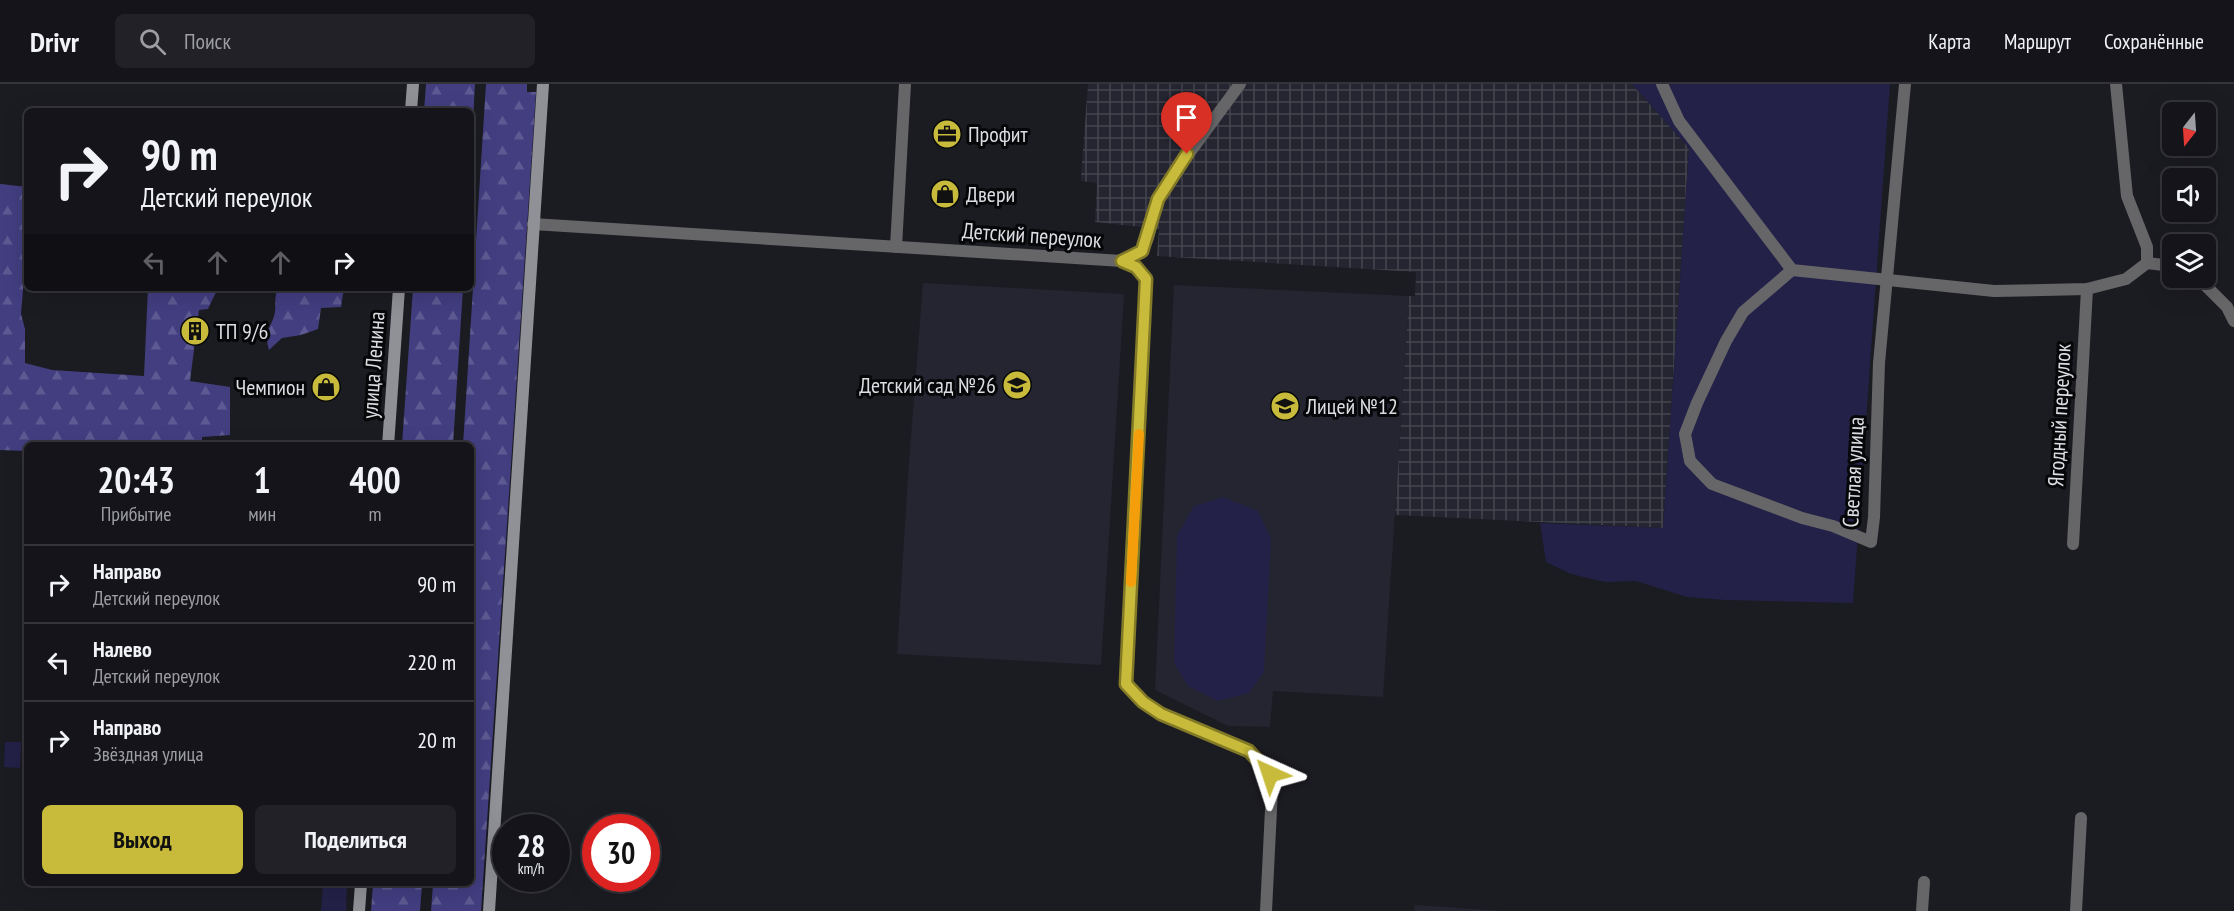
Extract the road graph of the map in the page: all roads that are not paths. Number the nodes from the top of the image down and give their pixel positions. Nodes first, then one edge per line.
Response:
1 (413, 84) edge
2 (543, 84) edge
3 (905, 84) edge
4 (1240, 84) edge
5 (1662, 84) edge
6 (1905, 84) edge
7 (2116, 84) edge
8 (411, 108) edge
9 (533, 224) junction
10 (896, 246) junction
11 (1122, 261) junction
12 (2147, 263) junction
13 (2162, 265) edge
14 (1792, 270) junction
15 (1887, 279) junction
16 (2208, 288) edge
17 (2087, 289) junction
18 (399, 291) edge
19 (2234, 321) edge
20 (388, 442) edge
21 (2073, 544) dead end
22 (2081, 818) dead end
23 (1924, 882) dead end
24 (361, 886) edge
25 (359, 911) edge
26 (489, 911) edge
27 (1266, 911) edge
28 (1922, 911) edge
29 (2076, 911) edge

1 - 8 street
2 - 9 street
3 - 10 street
4 - 11 street
5 - 14 street
6 - 15 street, Светлая улица
7 - 12 street
9 - 10 street, Детский переулок
9 - 26 street
10 - 11 street, Детский переулок
11 - 27 street, Детский переулок
12 - 13 street
12 - 17 street
14 - 15 street
14 - 15 street, Светлая улица
15 - 17 street
16 - 19 street
17 - 21 street, Ягодный переулок
18 - 20 street, улица Ленина
22 - 29 street
23 - 28 street
24 - 25 street

